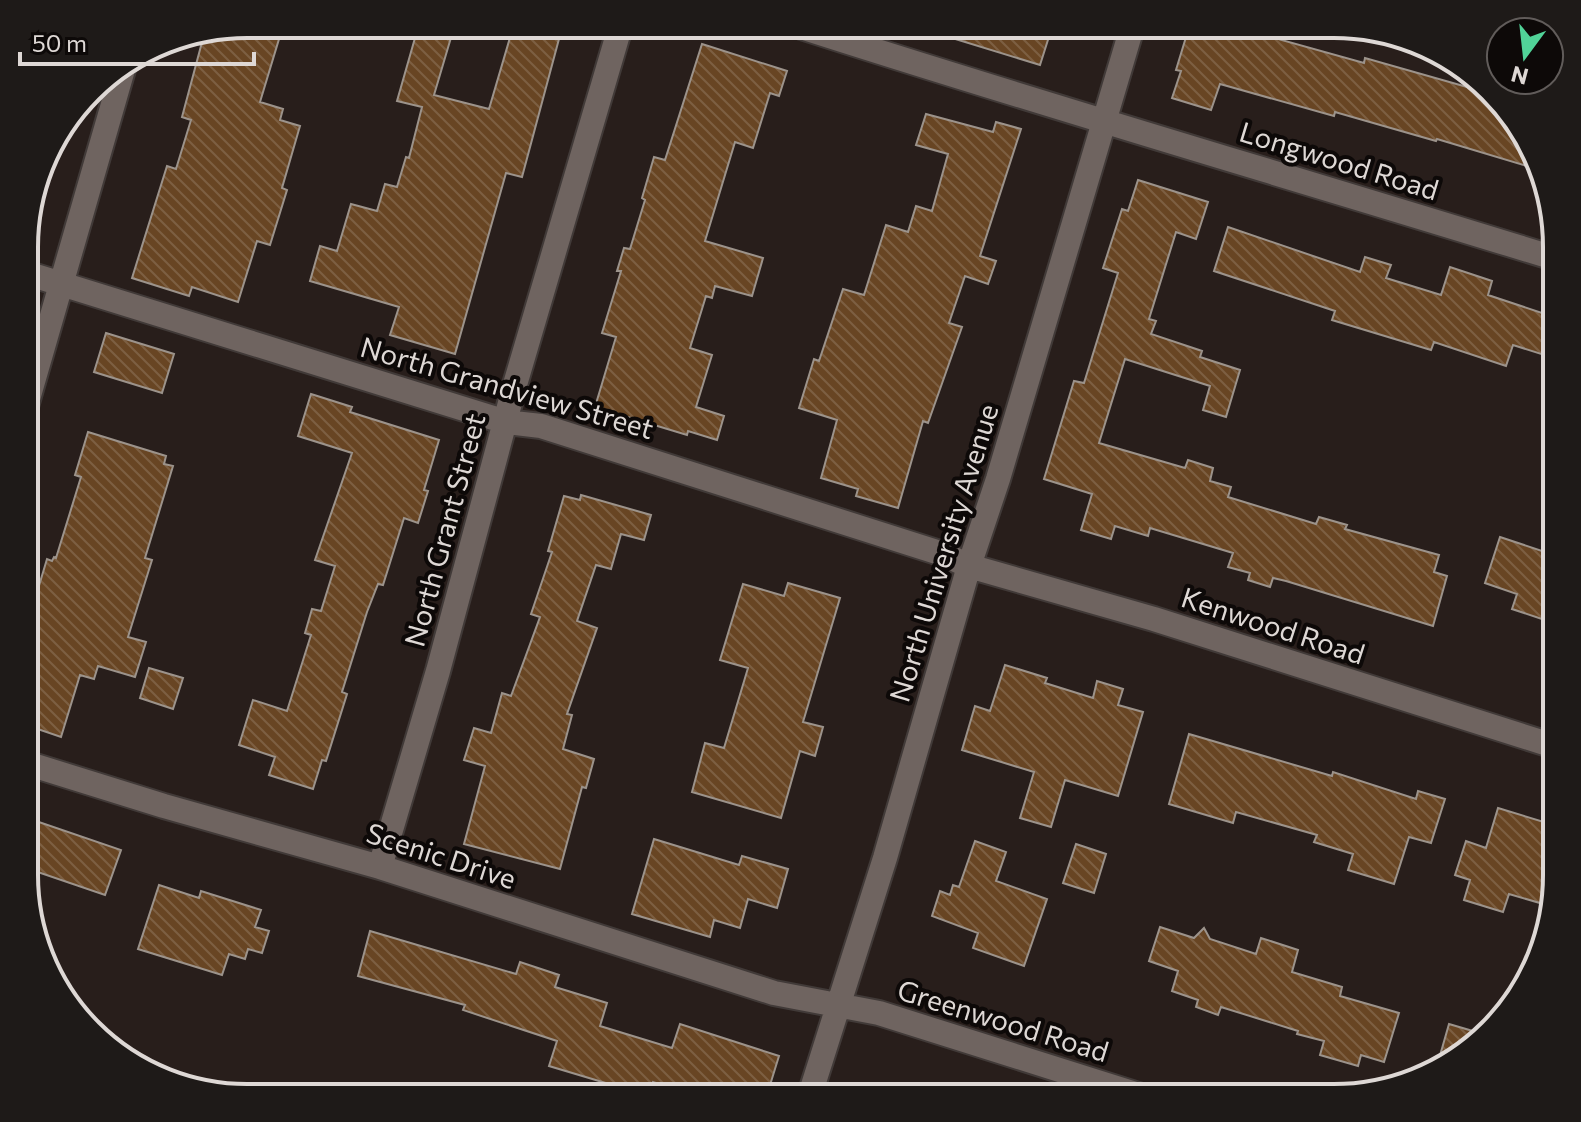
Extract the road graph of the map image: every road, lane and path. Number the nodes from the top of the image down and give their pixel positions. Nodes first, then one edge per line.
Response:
1 (617, 38) edge
2 (836, 38) edge
3 (1129, 38) edge
4 (119, 82) edge
5 (1104, 123) junction
6 (1543, 255) edge
7 (38, 277) edge
8 (60, 284) junction
9 (38, 363) edge
10 (506, 422) junction
11 (969, 566) junction
12 (1543, 743) edge
13 (38, 767) edge
14 (380, 867) junction
15 (838, 1005) junction
16 (813, 1084) edge
17 (1104, 1084) edge

1 - 10 street, North Grant Street
2 - 5 street, Longwood Road
3 - 5 street, North University Avenue
4 - 8 street
5 - 6 street, Longwood Road
5 - 11 street, North University Avenue
7 - 8 street, North Grandview Street
8 - 9 street
8 - 10 street, North Grandview Street
10 - 11 street, North Grandview Street
10 - 14 street, North Grant Street
11 - 12 street, Kenwood Road
11 - 15 street, North University Avenue
13 - 14 street, Scenic Drive
14 - 15 street, Scenic Drive
15 - 16 street, North University Avenue
15 - 17 street, Greenwood Road

